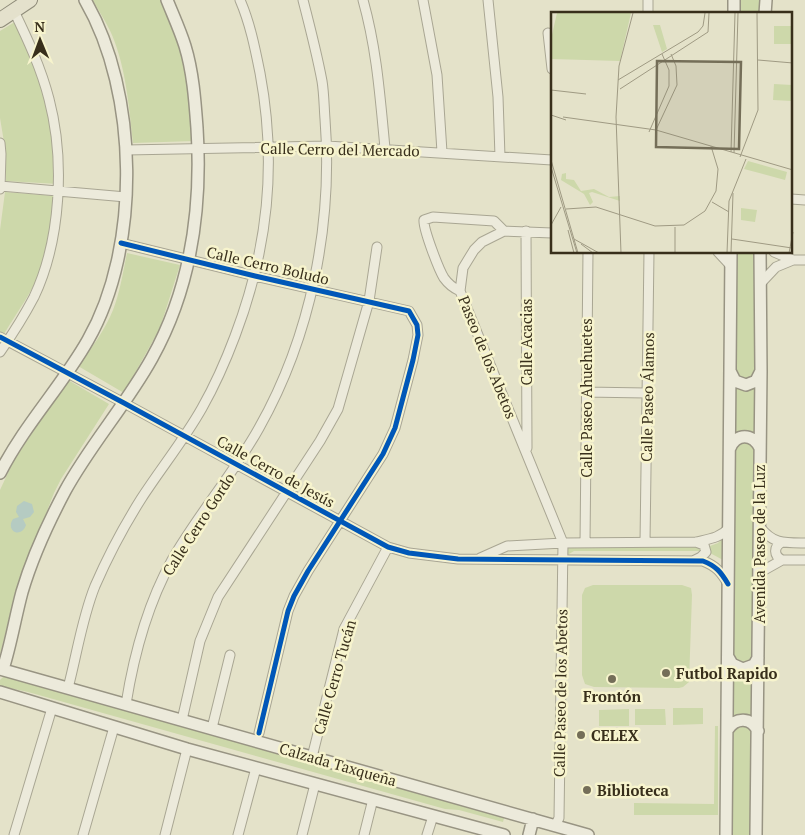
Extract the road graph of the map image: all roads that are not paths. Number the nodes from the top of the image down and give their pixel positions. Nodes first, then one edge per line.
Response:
1 (30, 0) edge
2 (85, 0) edge
3 (167, 0) edge
4 (240, 0) edge
5 (304, 0) edge
6 (363, 0) edge
7 (423, 0) edge
8 (486, 0) edge
9 (14, 11) junction
10 (0, 20) edge
11 (548, 33) dead end
12 (551, 60) edge
13 (0, 143) edge
14 (268, 146) junction
15 (327, 146) junction
16 (385, 148) junction
17 (198, 149) junction
18 (126, 150) junction
19 (442, 152) junction
20 (500, 157) junction
21 (551, 160) edge
22 (0, 187) edge
23 (58, 190) junction
24 (126, 197) junction
25 (792, 200) edge
26 (805, 200) edge
27 (526, 231) junction
28 (504, 232) junction
29 (551, 233) edge
30 (121, 244) junction
31 (377, 247) dead end
32 (588, 254) edge
33 (649, 254) edge
34 (720, 254) edge
35 (731, 254) edge
36 (760, 254) edge
37 (779, 254) edge
38 (189, 260) junction
39 (794, 260) junction
40 (805, 260) edge
41 (730, 266) junction
42 (255, 276) junction
43 (760, 284) junction
44 (312, 289) junction
45 (460, 291) junction
46 (369, 301) junction
47 (4, 339) edge
48 (0, 352) edge
49 (761, 370) junction
50 (730, 371) junction
51 (67, 372) junction
52 (586, 392) junction
53 (646, 393) junction
54 (124, 402) junction
55 (185, 436) junction
56 (730, 448) junction
57 (760, 448) junction
58 (526, 453) junction
59 (238, 464) junction
60 (0, 473) edge
61 (288, 492) junction
62 (340, 520) junction
63 (760, 527) junction
64 (729, 528) junction
65 (645, 542) junction
66 (696, 542) junction
67 (782, 542) junction
68 (562, 543) junction
69 (585, 543) junction
70 (805, 543) edge
71 (388, 547) junction
72 (477, 559) junction
73 (562, 560) junction
74 (782, 560) junction
75 (805, 560) edge
76 (693, 561) junction
77 (759, 573) junction
78 (728, 584) junction
79 (230, 655) dead end
80 (728, 656) junction
81 (758, 658) junction
82 (1, 670) edge
83 (68, 688) junction
84 (0, 692) edge
85 (126, 704) junction
86 (52, 708) junction
87 (182, 720) junction
88 (114, 727) junction
89 (212, 728) junction
90 (728, 729) junction
91 (758, 731) junction
92 (259, 733) dead end
93 (187, 749) junction
94 (312, 757) junction
95 (256, 768) junction
96 (315, 784) junction
97 (373, 800) junction
98 (433, 816) junction
99 (533, 819) junction
100 (555, 826) junction
101 (486, 833) edge
102 (14, 835) edge
103 (83, 835) edge
104 (165, 835) edge
105 (238, 835) edge
106 (302, 835) edge
107 (364, 835) edge
108 (428, 835) edge
109 (504, 835) edge
110 (529, 835) edge
111 (588, 835) edge
112 (726, 835) edge
113 (756, 835) edge

1 - 9 main road
2 - 18 street
3 - 17 street
4 - 14 street
5 - 15 street, Calle Cerro Gordo
6 - 16 street
7 - 19 street
8 - 20 street
9 - 10 main road
9 - 23 street
11 - 12 street
13 - 22 street
14 - 15 street, Calle Cerro del Mercado
14 - 17 street, Calle Cerro del Mercado
14 - 42 street
15 - 16 street, Calle Cerro del Mercado
15 - 44 street, Calle Cerro Gordo
16 - 19 street, Calle Cerro del Mercado
17 - 18 street, Calle Cerro del Mercado
17 - 38 street
18 - 24 street
19 - 20 street, Calle Cerro del Mercado
20 - 21 street, Calle Cerro del Mercado
22 - 23 street
23 - 24 street
23 - 47 street
24 - 30 street
25 - 26 street
27 - 28 street, Paseo de los Abetos
27 - 29 street, Paseo de los Abetos
27 - 58 street, Calle Acacias
28 - 45 street, Paseo de los Abetos
28 - 45 street
30 - 38 street, Calle Cerro Boludo
30 - 51 street
31 - 46 street
32 - 52 street, Calle Paseo Ahuehuetes
33 - 53 street, Calle Paseo Álamos
34 - 41 street
35 - 41 street, Avenida Paseo de la Luz
36 - 43 street, Avenida Paseo de la Luz
37 - 39 street
38 - 42 street, Calle Cerro Boludo
38 - 54 street
39 - 40 street
39 - 43 street
41 - 50 street, Avenida Paseo de la Luz
42 - 44 street, Calle Cerro Boludo
42 - 55 street
43 - 49 street, Avenida Paseo de la Luz
44 - 46 street, Calle Cerro Boludo
44 - 59 street, Calle Cerro Gordo
45 - 58 street, Paseo de los Abetos
46 - 61 street
46 - 62 street, Calle Cerro Boludo
47 - 48 street
47 - 51 street, Calle Cerro de Jesús
49 - 50 street
49 - 57 street, Avenida Paseo de la Luz
50 - 56 street, Avenida Paseo de la Luz
51 - 54 street, Calle Cerro de Jesús
51 - 60 street
52 - 53 street
52 - 69 street, Calle Paseo Ahuehuetes
53 - 65 street, Calle Paseo Álamos
54 - 55 street, Calle Cerro de Jesús
54 - 82 street
55 - 59 street, Calle Cerro de Jesús
55 - 83 street
56 - 57 street
56 - 64 street, Avenida Paseo de la Luz
57 - 63 street, Avenida Paseo de la Luz
58 - 68 street, Paseo de los Abetos
59 - 61 street, Calle Cerro de Jesús
59 - 85 street, Calle Cerro Gordo
61 - 62 street, Calle Cerro de Jesús
61 - 87 street
62 - 71 street, Calle Cerro de Jesús
62 - 92 street
63 - 67 street
63 - 77 street, Avenida Paseo de la Luz
64 - 66 street, Calle Cerro de Jesús
64 - 78 street, Avenida Paseo de la Luz
65 - 66 street, Calle Cerro de Jesús
65 - 69 street, Calle Cerro de Jesús
66 - 76 street
67 - 70 street
67 - 74 street
68 - 69 street, Calle Cerro de Jesús
68 - 72 street, Calle Cerro de Jesús
68 - 73 street, Calle Paseo de los Abetos
71 - 72 street, Calle Cerro de Jesús
71 - 94 street, Calle Cerro Tucán
72 - 73 street, Calle Cerro de Jesús
73 - 76 street, Calle Cerro de Jesús
73 - 100 street, Calle Paseo de los Abetos
74 - 75 street
74 - 77 street
76 - 78 street, Calle Cerro de Jesús
77 - 81 street, Avenida Paseo de la Luz
78 - 80 street, Avenida Paseo de la Luz
79 - 89 street
80 - 81 street
80 - 90 street, Avenida Paseo de la Luz
81 - 91 street, Avenida Paseo de la Luz
82 - 83 street, Calzada Taxqueña
83 - 85 street, Calzada Taxqueña
84 - 86 street, Calzada Taxqueña
85 - 87 street, Calzada Taxqueña
86 - 88 street, Calzada Taxqueña
86 - 102 street
87 - 89 street, Calzada Taxqueña
88 - 93 street, Calzada Taxqueña
88 - 103 street
89 - 94 street, Calzada Taxqueña
90 - 91 street
90 - 112 street, Avenida Paseo de la Luz
91 - 113 street, Avenida Paseo de la Luz
93 - 95 street, Calzada Taxqueña
93 - 104 street
94 - 99 street, Calzada Taxqueña
95 - 96 street, Calzada Taxqueña
95 - 105 street
96 - 97 street, Calzada Taxqueña
96 - 106 street
97 - 98 street, Calzada Taxqueña
97 - 107 street
98 - 101 street, Calzada Taxqueña
98 - 108 street
99 - 100 street, Calzada Taxqueña
99 - 110 street
100 - 111 street, Calzada Taxqueña
101 - 109 street, Calzada Taxqueña

